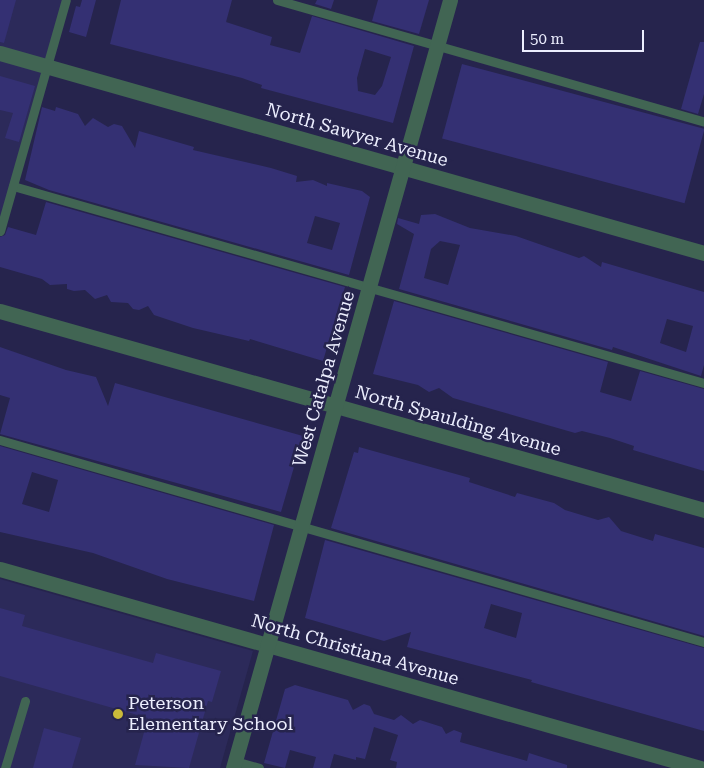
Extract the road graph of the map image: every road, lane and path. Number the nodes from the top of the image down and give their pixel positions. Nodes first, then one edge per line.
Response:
1 (66, 0) edge
2 (277, 0) edge
3 (450, 0) edge
4 (437, 46) junction
5 (0, 54) edge
6 (47, 67) junction
7 (704, 122) edge
8 (403, 168) junction
9 (13, 186) junction
10 (0, 231) edge
11 (704, 253) edge
12 (369, 287) junction
13 (0, 310) edge
14 (704, 383) edge
15 (335, 406) junction
16 (0, 440) edge
17 (704, 510) edge
18 (301, 526) junction
19 (0, 568) edge
20 (704, 642) edge
21 (268, 645) junction
22 (25, 701) dead end
23 (234, 765) edge
24 (5, 768) edge
25 (259, 768) edge
26 (700, 768) edge

1 - 6 lane
2 - 4 lane
3 - 4 street, West Catalpa Avenue
4 - 7 lane
4 - 8 street, West Catalpa Avenue
5 - 6 street, North Sawyer Avenue
6 - 8 street, North Sawyer Avenue
6 - 9 lane
8 - 11 street, North Sawyer Avenue
8 - 12 street, West Catalpa Avenue
9 - 10 lane
9 - 12 lane
12 - 14 lane
12 - 15 street, West Catalpa Avenue
13 - 15 street, North Spaulding Avenue
15 - 17 street, North Spaulding Avenue
15 - 18 street, West Catalpa Avenue
16 - 18 lane
18 - 20 lane
18 - 21 street, West Catalpa Avenue
19 - 21 street, North Christiana Avenue
21 - 23 street, West Catalpa Avenue
21 - 26 street, North Christiana Avenue
22 - 24 lane
23 - 25 lane

